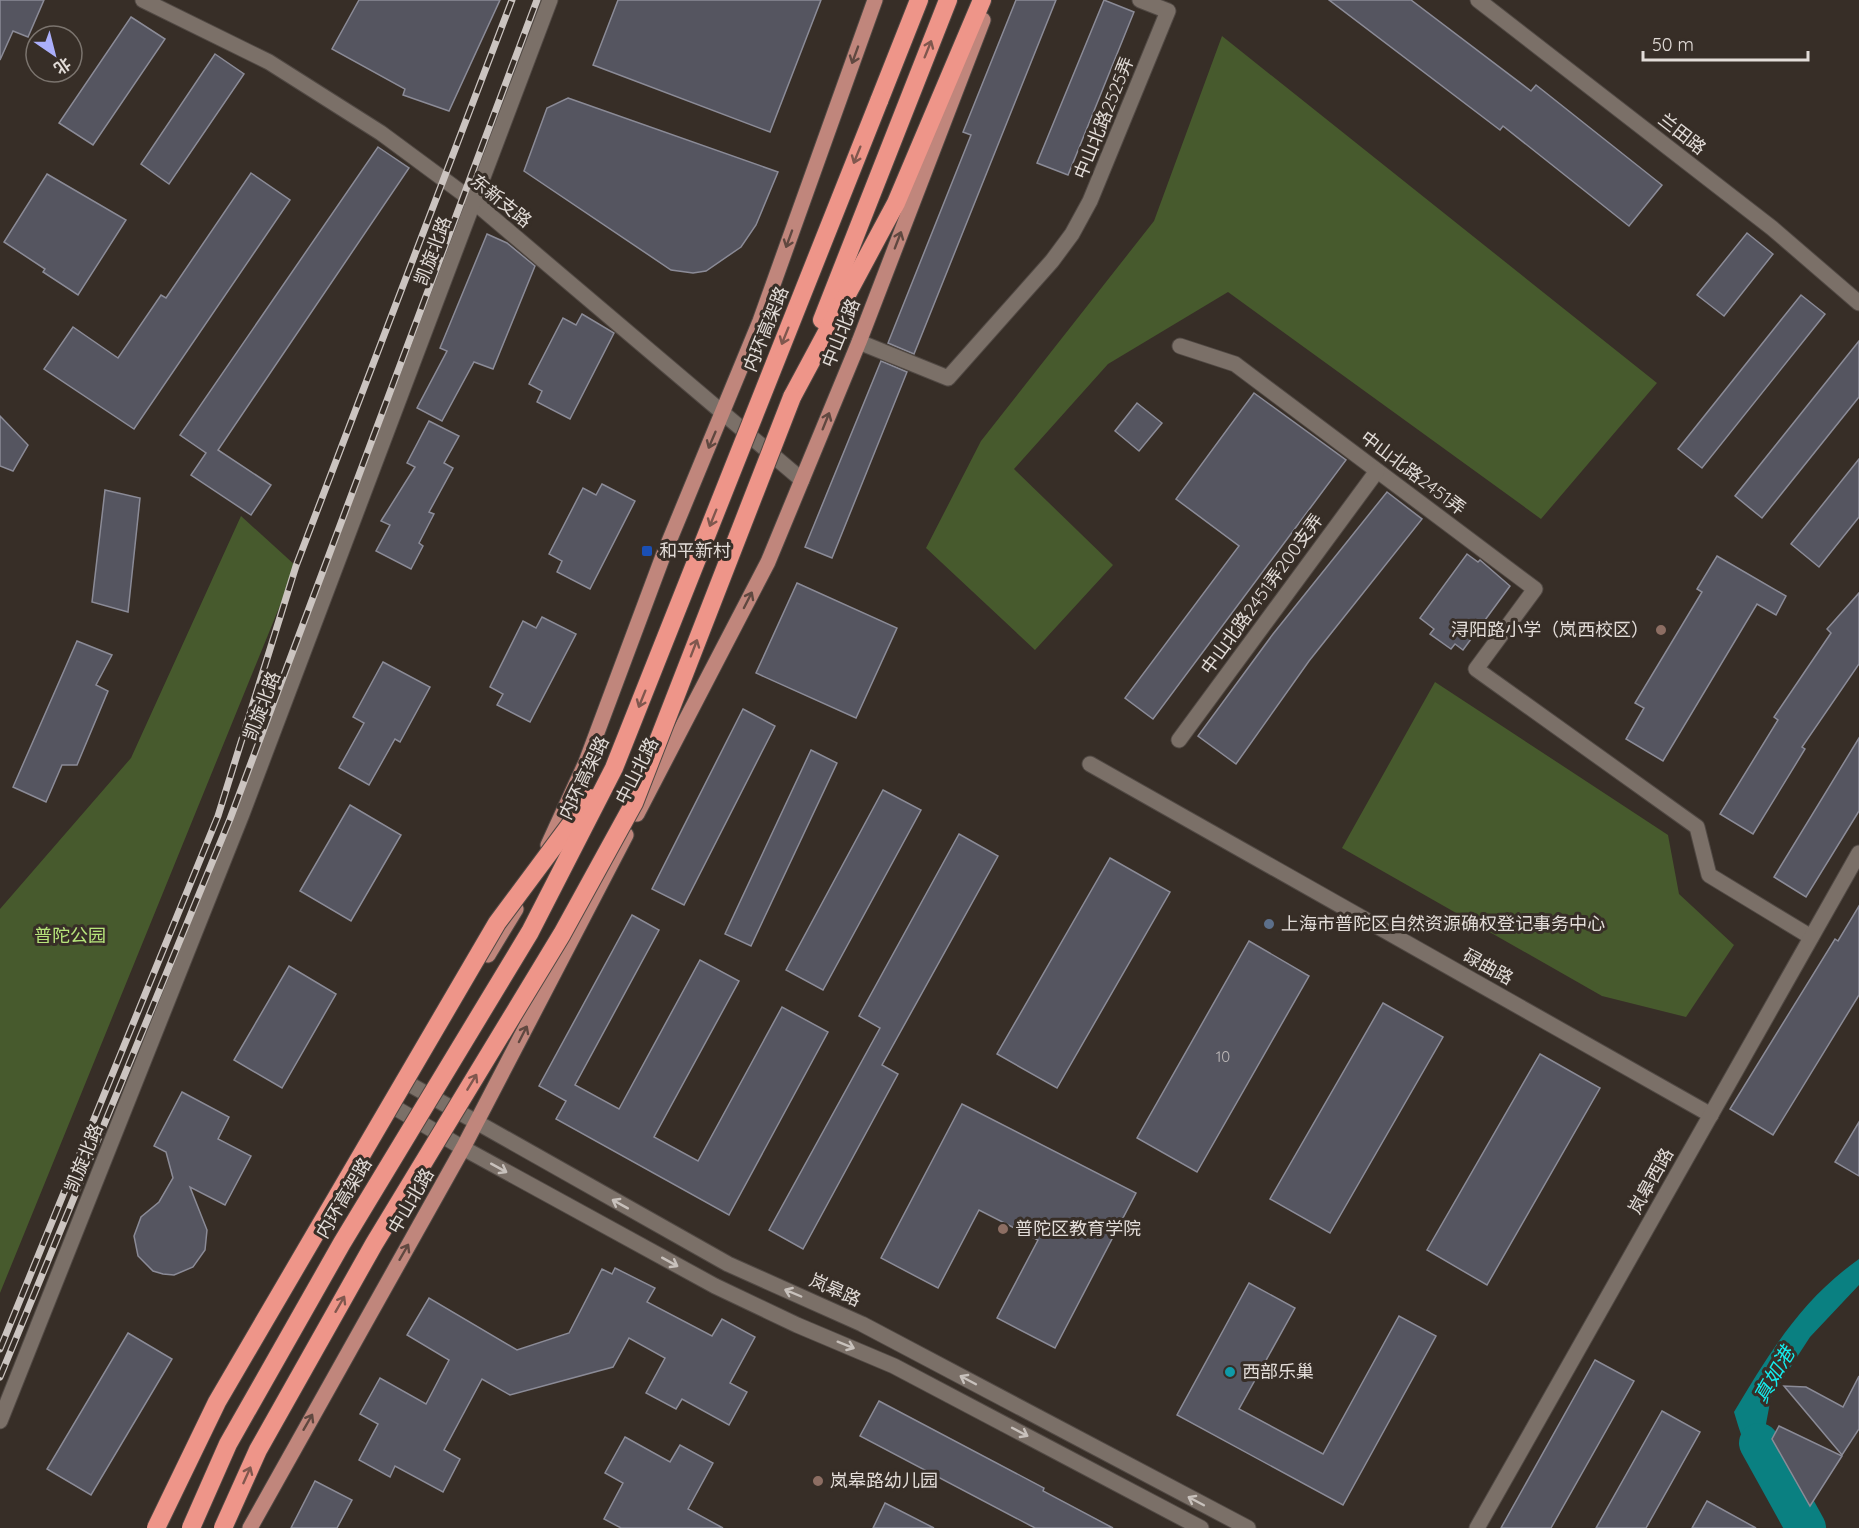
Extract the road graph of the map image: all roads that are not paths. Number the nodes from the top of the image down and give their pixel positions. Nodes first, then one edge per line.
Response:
1 (143, 0) edge
2 (550, 0) edge
3 (875, 0) edge
4 (906, 0) edge
5 (919, 0) edge
6 (948, 0) edge
7 (982, 0) edge
8 (990, 0) edge
9 (1140, 0) edge
10 (1478, 0) edge
11 (879, 101) junction
12 (473, 201) junction
13 (1859, 303) edge
14 (859, 342) junction
15 (1179, 346) dead end
16 (792, 397) junction
17 (723, 413) junction
18 (1377, 471) junction
19 (802, 480) junction
20 (1179, 740) dead end
21 (1090, 764) dead end
22 (614, 768) junction
23 (1859, 853) edge
24 (1811, 937) junction
25 (409, 1084) junction
26 (394, 1107) junction
27 (1711, 1114) junction
28 (477, 1123) junction
29 (463, 1148) junction
30 (0, 1421) edge
31 (157, 1528) edge
32 (191, 1528) edge
33 (223, 1528) edge
34 (250, 1528) edge
35 (1201, 1528) edge
36 (1248, 1528) edge
37 (1477, 1528) edge

1 - 12 street, 东新支路
2 - 12 street, 凯旋北路
3 -> 17 main road
4 - 11 highway
5 - 11 highway, 内环高架路
16 -> 6 highway
7 - 16 highway
14 -> 8 main road, 中山北路
9 - 14 street, 中山北路2525弄
10 - 13 street, 兰田路
11 -> 22 highway, 内环高架路, bridge
12 - 17 street, 东新支路
12 - 30 street, 凯旋北路
19 -> 14 main road, 中山北路
15 - 18 street, 中山北路2451弄
33 -> 16 highway, bridge
17 - 19 street, 东新支路
17 -> 25 main road
18 - 20 street, 中山北路2451弄200支弄
18 - 24 street, 中山北路2451弄
28 -> 19 main road, 中山北路
21 - 27 street, 碌曲路
22 - 31 highway, bridge
22 - 32 highway, 内环高架路, bridge
23 - 24 street, 岚皋西路
24 - 27 street, 岚皋西路
25 - 26 main road
25 - 28 street, 岚皋路
26 - 29 street
26 - 31 main road
27 - 37 street, 岚皋西路
28 - 29 main road, 中山北路
36 -> 28 street, 岚皋路
34 -> 29 main road, 中山北路
29 -> 35 street

